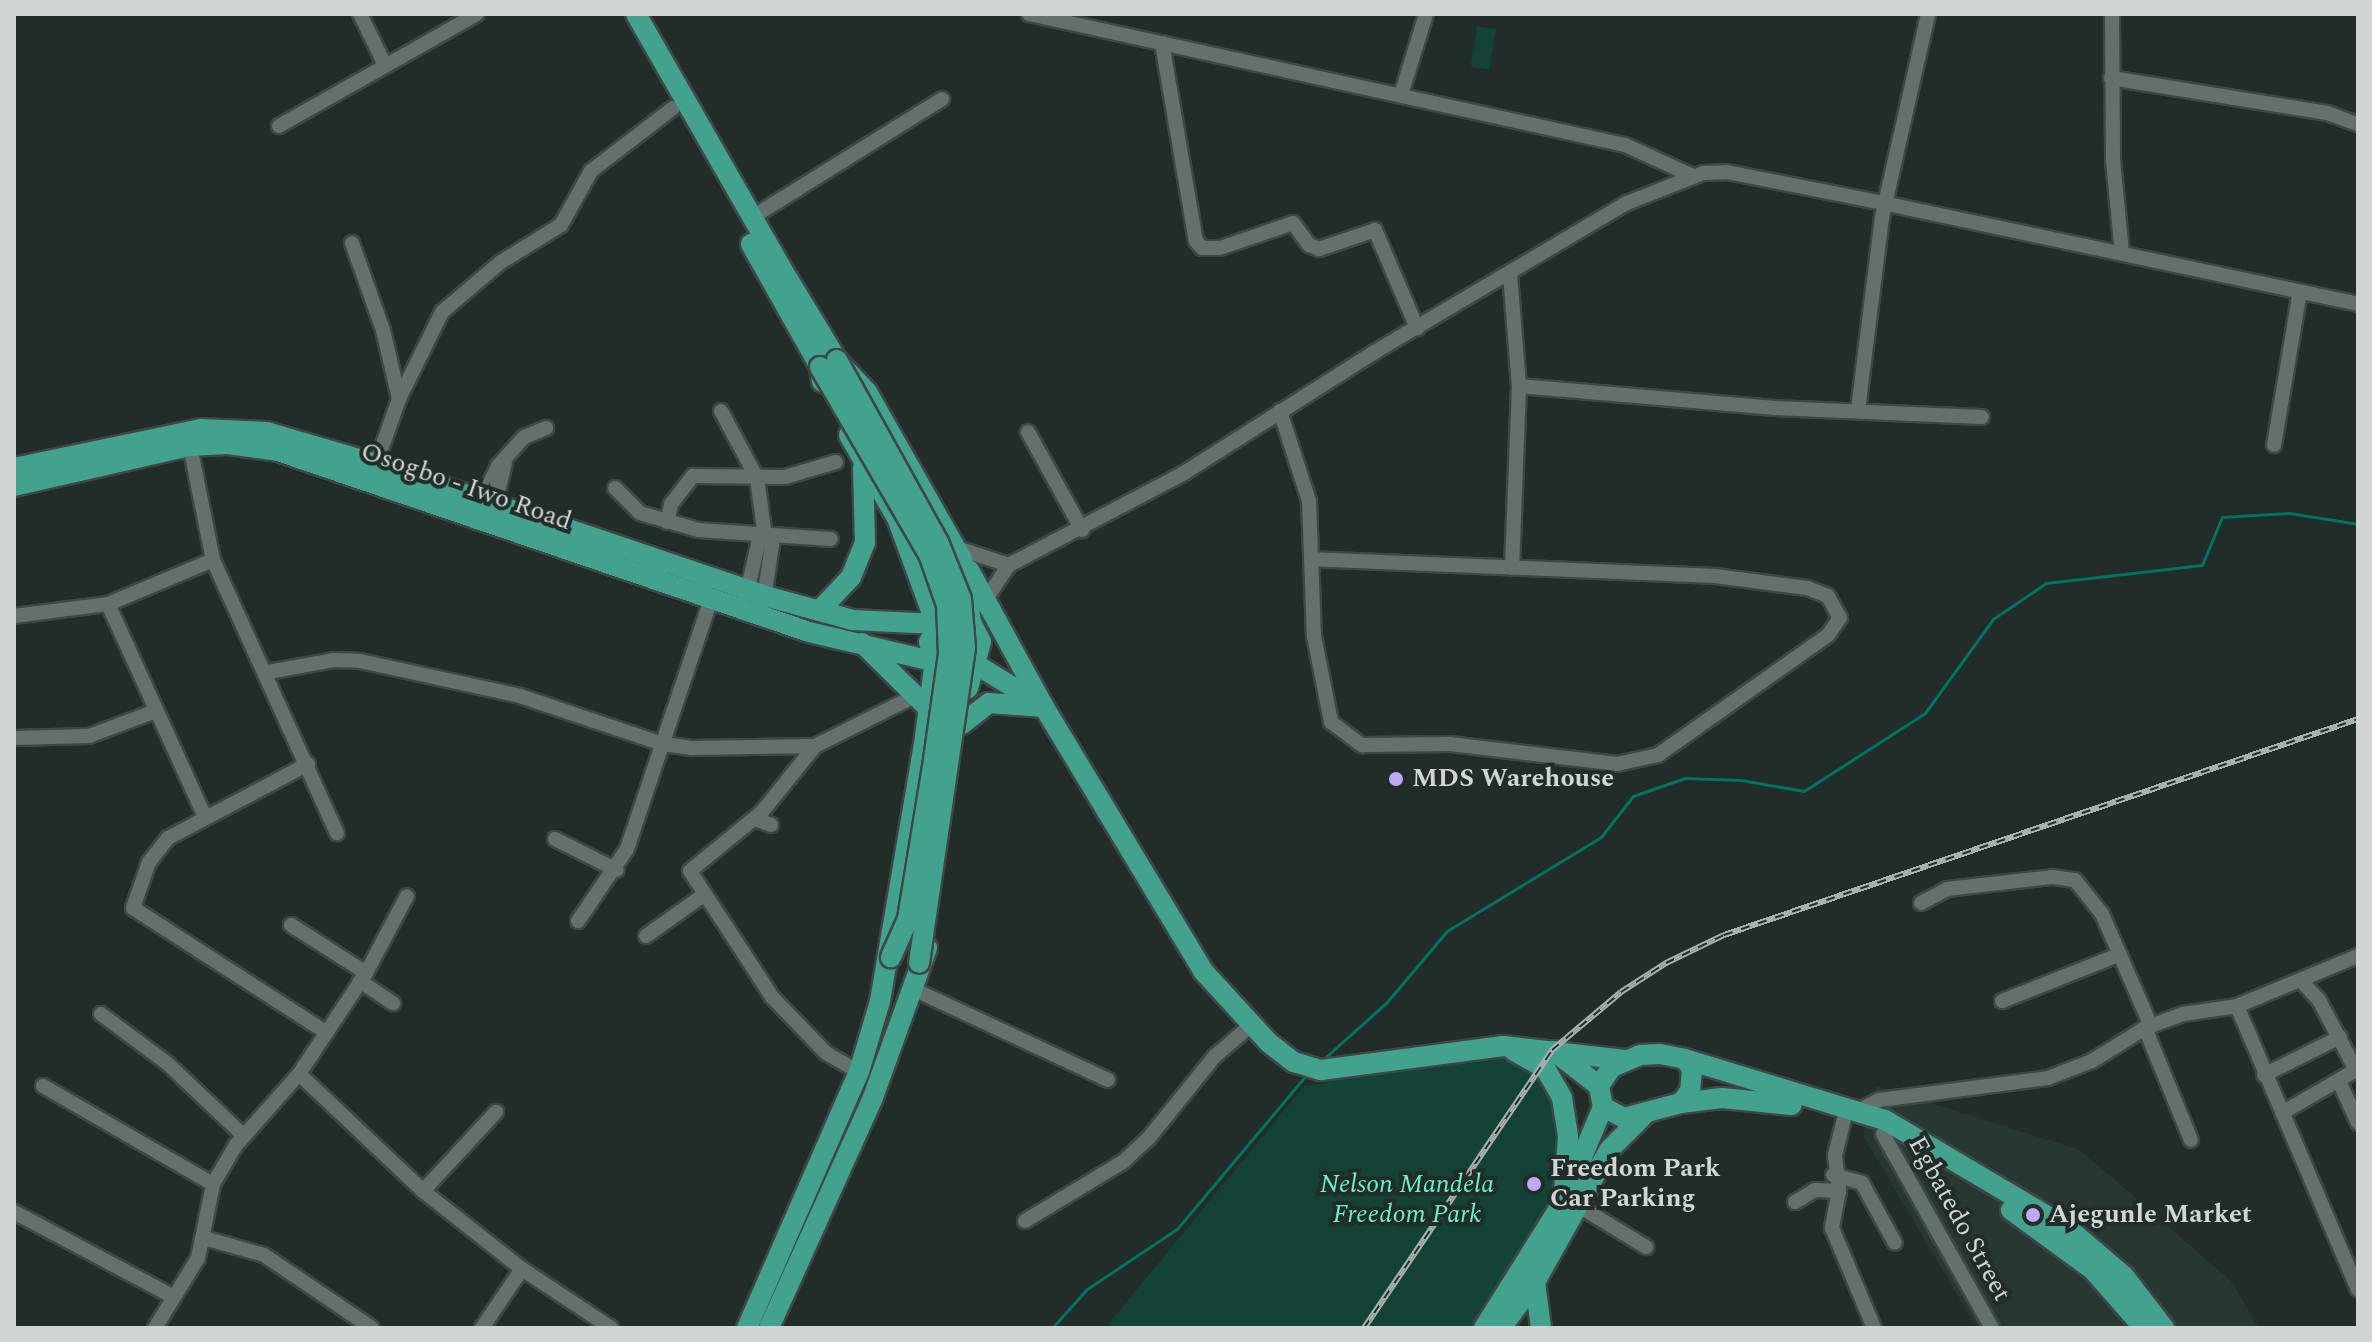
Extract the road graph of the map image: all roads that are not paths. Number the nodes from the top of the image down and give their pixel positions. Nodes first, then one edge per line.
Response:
1 (360, 14) edge
2 (477, 14) edge
3 (620, 14) edge
4 (636, 14) edge
5 (1029, 14) edge
6 (1426, 14) edge
7 (1928, 14) edge
8 (2112, 14) edge
9 (1102, 21) edge
10 (1162, 43) junction
11 (385, 65) junction
12 (2111, 78) junction
13 (1401, 95) junction
14 (942, 99) dead end
15 (673, 108) junction
16 (2358, 124) edge
17 (279, 126) dead end
18 (1693, 176) junction
19 (1888, 204) junction
20 (751, 218) junction
21 (352, 243) dead end
22 (2122, 254) junction
23 (1510, 274) junction
24 (2300, 292) junction
25 (2358, 304) edge
26 (1417, 328) junction
27 (828, 364) junction
28 (1519, 386) junction
29 (399, 399) junction
30 (1858, 410) junction
31 (721, 411) dead end
32 (1280, 411) junction
33 (1982, 417) dead end
34 (546, 428) dead end
35 (1028, 432) dead end
36 (2274, 445) dead end
37 (190, 446) junction
38 (862, 459) junction
39 (836, 462) dead end
40 (376, 464) junction
41 (14, 468) edge
42 (757, 478) junction
43 (14, 486) edge
44 (615, 488) dead end
45 (489, 501) junction
46 (667, 522) junction
47 (1082, 530) junction
48 (765, 537) junction
49 (831, 539) dead end
50 (960, 554) junction
51 (1315, 559) junction
52 (213, 560) junction
53 (1009, 565) junction
54 (1512, 568) junction
55 (711, 599) junction
56 (986, 600) junction
57 (754, 603) junction
58 (108, 604) junction
59 (819, 611) junction
60 (14, 616) edge
61 (971, 622) junction
62 (936, 624) junction
63 (1000, 624) junction
64 (862, 643) junction
65 (935, 660) junction
66 (972, 662) junction
67 (268, 672) junction
68 (925, 700) junction
69 (1044, 707) junction
70 (156, 711) junction
71 (964, 714) junction
72 (14, 738) edge
73 (663, 744) junction
74 (815, 746) junction
75 (308, 764) junction
76 (204, 815) junction
77 (337, 833) dead end
78 (555, 839) dead end
79 (617, 870) junction
80 (407, 896) dead end
81 (702, 896) junction
82 (1921, 903) dead end
83 (578, 921) dead end
84 (291, 925) dead end
85 (646, 936) dead end
86 (2118, 955) junction
87 (2358, 956) edge
88 (891, 957) junction
89 (919, 963) junction
90 (363, 977) junction
91 (2301, 981) junction
92 (913, 989) junction
93 (2002, 1001) dead end
94 (393, 1003) dead end
95 (2237, 1006) junction
96 (101, 1014) dead end
97 (1250, 1026) junction
98 (2148, 1027) junction
99 (324, 1031) junction
100 (2340, 1037) junction
101 (1503, 1046) junction
102 (1554, 1051) junction
103 (1685, 1059) junction
104 (1625, 1060) junction
105 (859, 1072) junction
106 (299, 1074) junction
107 (2264, 1075) junction
108 (1108, 1080) dead end
109 (2339, 1081) junction
110 (43, 1086) dead end
111 (1599, 1086) junction
112 (1681, 1103) junction
113 (1603, 1107) junction
114 (496, 1112) dead end
115 (2282, 1113) junction
116 (1645, 1114) junction
117 (1852, 1114) junction
118 (2358, 1123) edge
119 (1883, 1134) junction
120 (244, 1136) junction
121 (2191, 1140) dead end
122 (1833, 1175) junction
123 (213, 1184) junction
124 (423, 1191) junction
125 (1839, 1191) junction
126 (1795, 1202) dead end
127 (1570, 1203) junction
128 (14, 1212) edge
129 (1025, 1221) dead end
130 (204, 1238) junction
131 (1895, 1243) dead end
132 (795, 1247) junction
133 (1646, 1247) dead end
134 (522, 1269) junction
135 (1535, 1282) junction
136 (2357, 1284) edge
137 (174, 1297) junction
138 (750, 1320) edge
139 (155, 1328) edge
140 (372, 1328) edge
141 (482, 1328) edge
142 (611, 1328) edge
143 (769, 1328) edge
144 (1484, 1328) edge
145 (1501, 1328) edge
146 (1541, 1328) edge
147 (1874, 1328) edge
148 (1992, 1328) edge
149 (2144, 1328) edge
150 (2164, 1328) edge

1 - 11 street
2 - 11 street
3 - 15 main road
4 - 20 main road
5 - 9 street
6 - 13 street
7 - 19 street
8 - 12 street
9 - 10 street
10 - 13 street
10 - 26 street
11 - 17 street
12 - 16 street
12 - 22 street
13 - 18 street
14 - 20 street
15 - 27 main road
15 - 29 street
18 - 19 street
18 - 23 street
19 - 22 street
19 - 30 street
20 - 27 main road
21 - 29 street
22 - 24 street
23 - 26 street
23 - 28 street
24 - 25 street
24 - 36 street
26 - 32 street
27 - 38 main road
27 - 50 main road
27 - 88 main road, bridge
27 - 89 main road, bridge
28 - 30 street
28 - 54 street
29 - 40 street
30 - 33 street
31 - 42 street
32 - 47 street
32 - 51 street
34 - 45 street
35 - 47 street
37 - 43 main road, Osogbo - Iwo Road
37 - 52 street
37 - 55 main road, Osogbo - Iwo Road
38 - 59 main road
38 - 62 main road
39 - 42 street
40 - 41 main road, Osogbo - Iwo Road
40 - 45 main road, Osogbo - Iwo Road
42 - 46 street
42 - 48 street
44 - 46 street
45 - 57 main road, Osogbo - Iwo Road
46 - 48 street
47 - 53 street
48 - 49 street
48 - 57 street
50 - 53 street
50 - 56 main road
50 - 61 main road
51 - 54 street
51 - 54 street
52 - 58 street
52 - 67 street
53 - 56 street
55 - 57 main road, Osogbo - Iwo Road
55 - 73 street
56 - 61 street
56 - 63 main road
57 - 59 main road, Osogbo - Iwo Road
57 - 64 main road, Osogbo - Iwo Road
58 - 60 street
58 - 70 street
59 - 62 main road, Osogbo - Iwo Road
61 - 62 main road
61 - 63 main road
61 - 66 main road
62 - 65 main road
63 - 69 main road
64 - 65 main road, Osogbo - Iwo Road
64 - 68 main road
65 - 66 main road
65 - 68 main road
66 - 69 main road
66 - 71 main road
67 - 73 street
67 - 75 street
68 - 71 main road
68 - 74 street
68 - 88 main road
69 - 71 main road
69 - 97 main road
70 - 72 street
70 - 76 street
71 - 89 main road
73 - 74 street
73 - 79 street
74 - 81 street
75 - 76 street
75 - 77 street
76 - 99 street
78 - 79 street
79 - 83 street
80 - 90 street
81 - 85 street
81 - 105 street
82 - 86 street
84 - 90 street
86 - 93 street
86 - 98 street
87 - 91 street
88 - 105 main road
89 - 92 main road
90 - 94 street
90 - 99 street
91 - 95 street
91 - 100 street
92 - 108 street
92 - 132 main road
95 - 98 street
95 - 107 street
96 - 120 street
97 - 101 main road
97 - 129 street
98 - 117 street
98 - 121 street
99 - 106 street
100 - 107 street
100 - 109 street
101 - 102 main road
101 - 127 main road
102 - 104 main road
102 - 111 main road
103 - 104 main road
103 - 112 main road
103 - 117 main road
104 - 111 main road
105 - 132 main road
106 - 120 street
106 - 124 street
107 - 115 street
109 - 115 street
109 - 118 street
110 - 123 street
111 - 113 main road
112 - 116 main road
112 - 117 main road
113 - 116 main road
113 - 127 main road
114 - 124 street
115 - 136 street
116 - 127 main road
117 - 119 main road
117 - 122 street
117 - 150 main road
119 - 148 street, Egbatedo Street
119 - 149 main road
120 - 123 street
122 - 125 street
122 - 131 street
123 - 130 street
124 - 134 street
125 - 126 street
125 - 147 street
127 - 133 street
127 - 135 main road
127 - 144 main road
128 - 137 street
130 - 137 street
130 - 140 street
132 - 138 main road
132 - 143 main road
134 - 141 street
134 - 142 street
135 - 145 main road
135 - 146 main road
137 - 139 street

